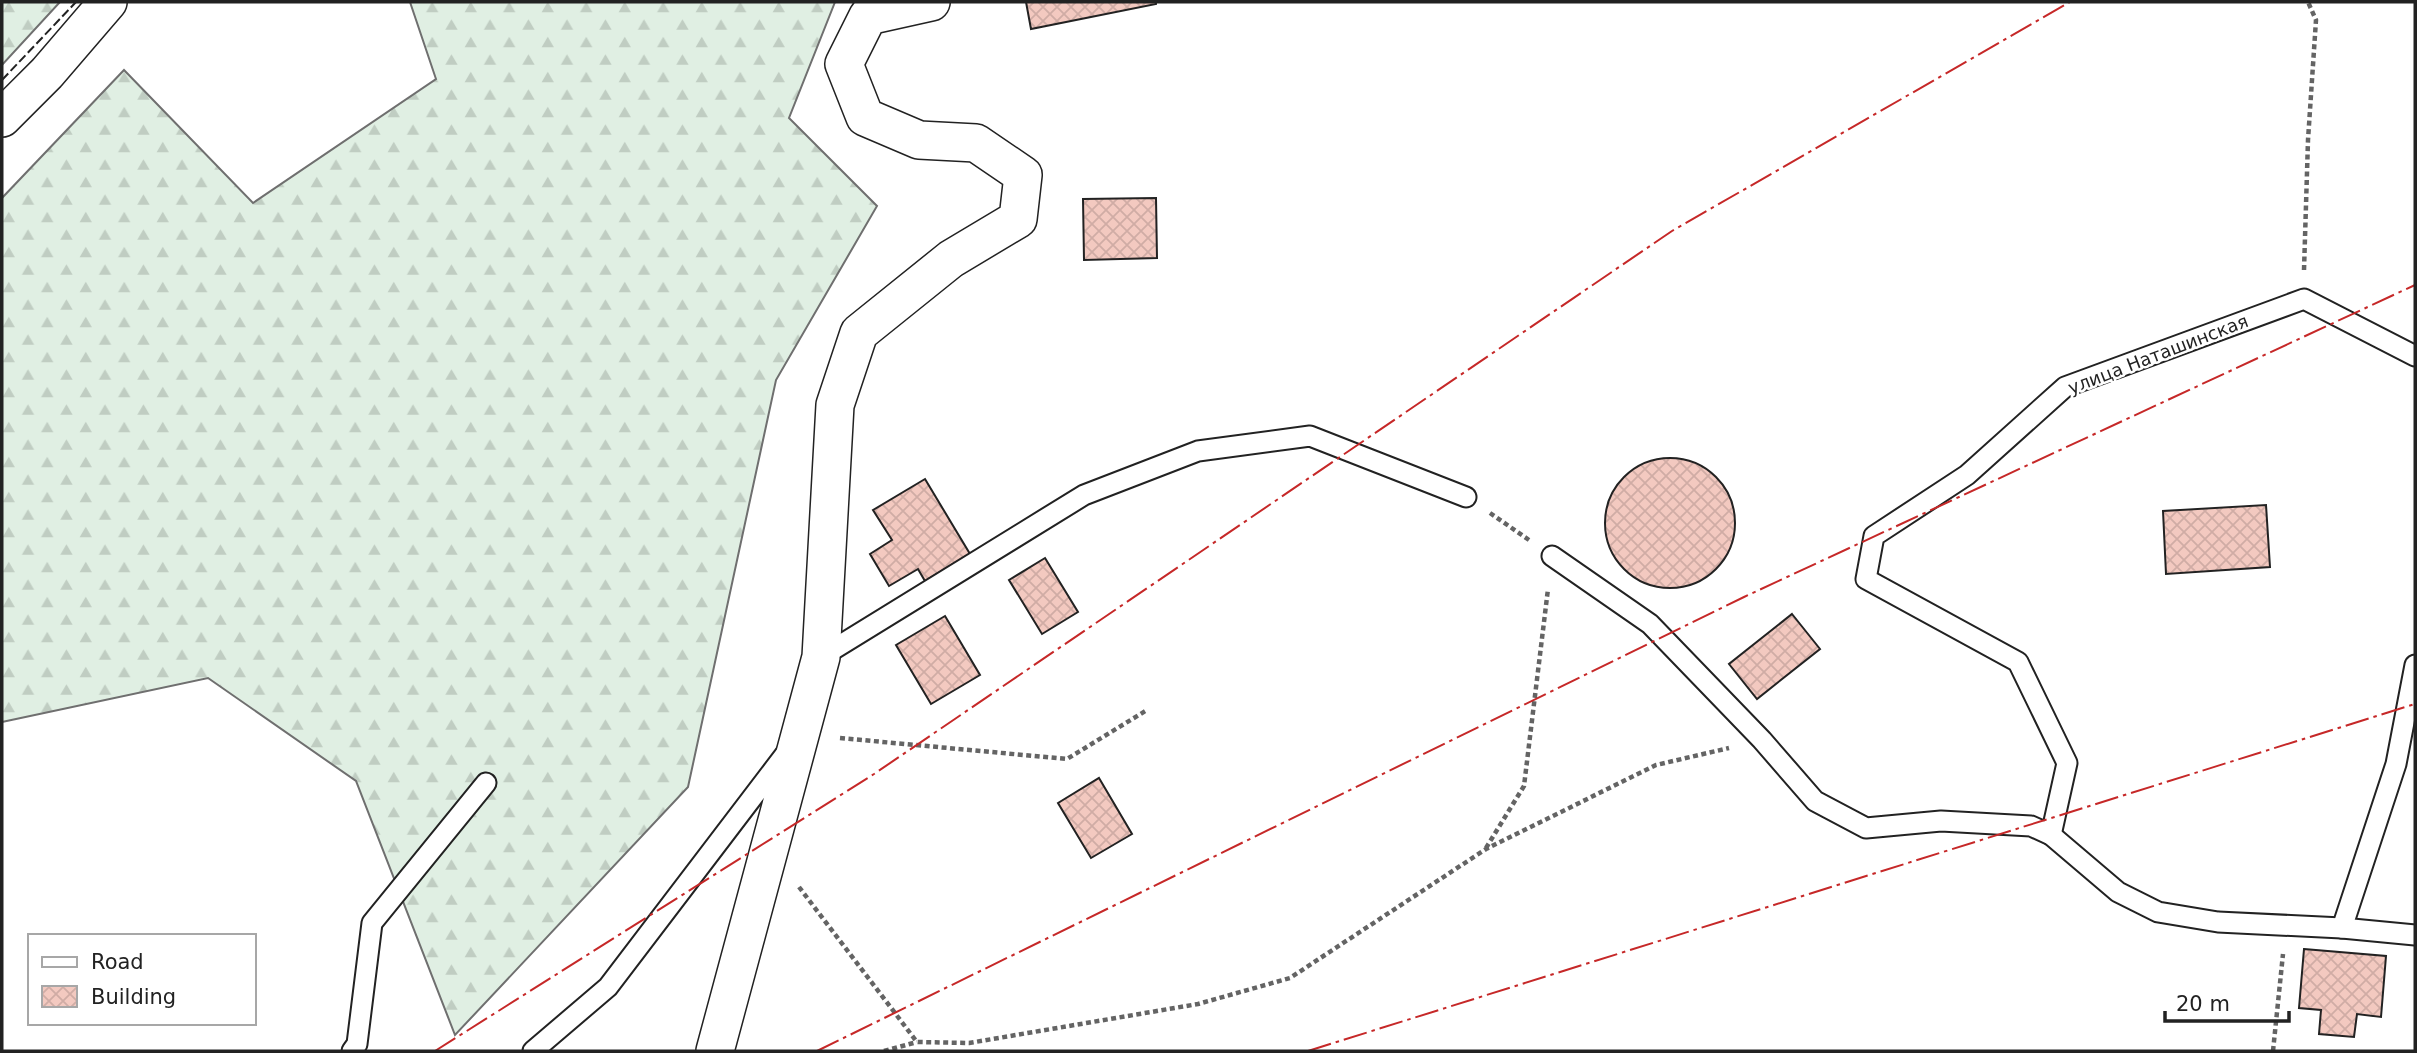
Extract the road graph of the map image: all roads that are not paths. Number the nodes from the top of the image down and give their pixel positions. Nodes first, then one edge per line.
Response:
1 (108, 2) edge
2 (931, 2) edge
3 (2, 118) edge
4 (2415, 356) edge
5 (1466, 497) road end
6 (1552, 555) road end
7 (821, 657) junction
8 (2415, 665) edge
9 (800, 734) junction
10 (486, 782) dead end
11 (2051, 835) junction
12 (2342, 928) junction
13 (2415, 935) edge
14 (352, 1051) edge
15 (533, 1051) edge
16 (715, 1051) edge

1 - 3 street
2 - 7 street
4 - 11 lane, улица Наташинская
5 - 7 lane
6 - 11 lane
7 - 9 street
8 - 12 lane
9 - 15 lane
9 - 16 street
10 - 14 lane
11 - 12 lane
12 - 13 lane

